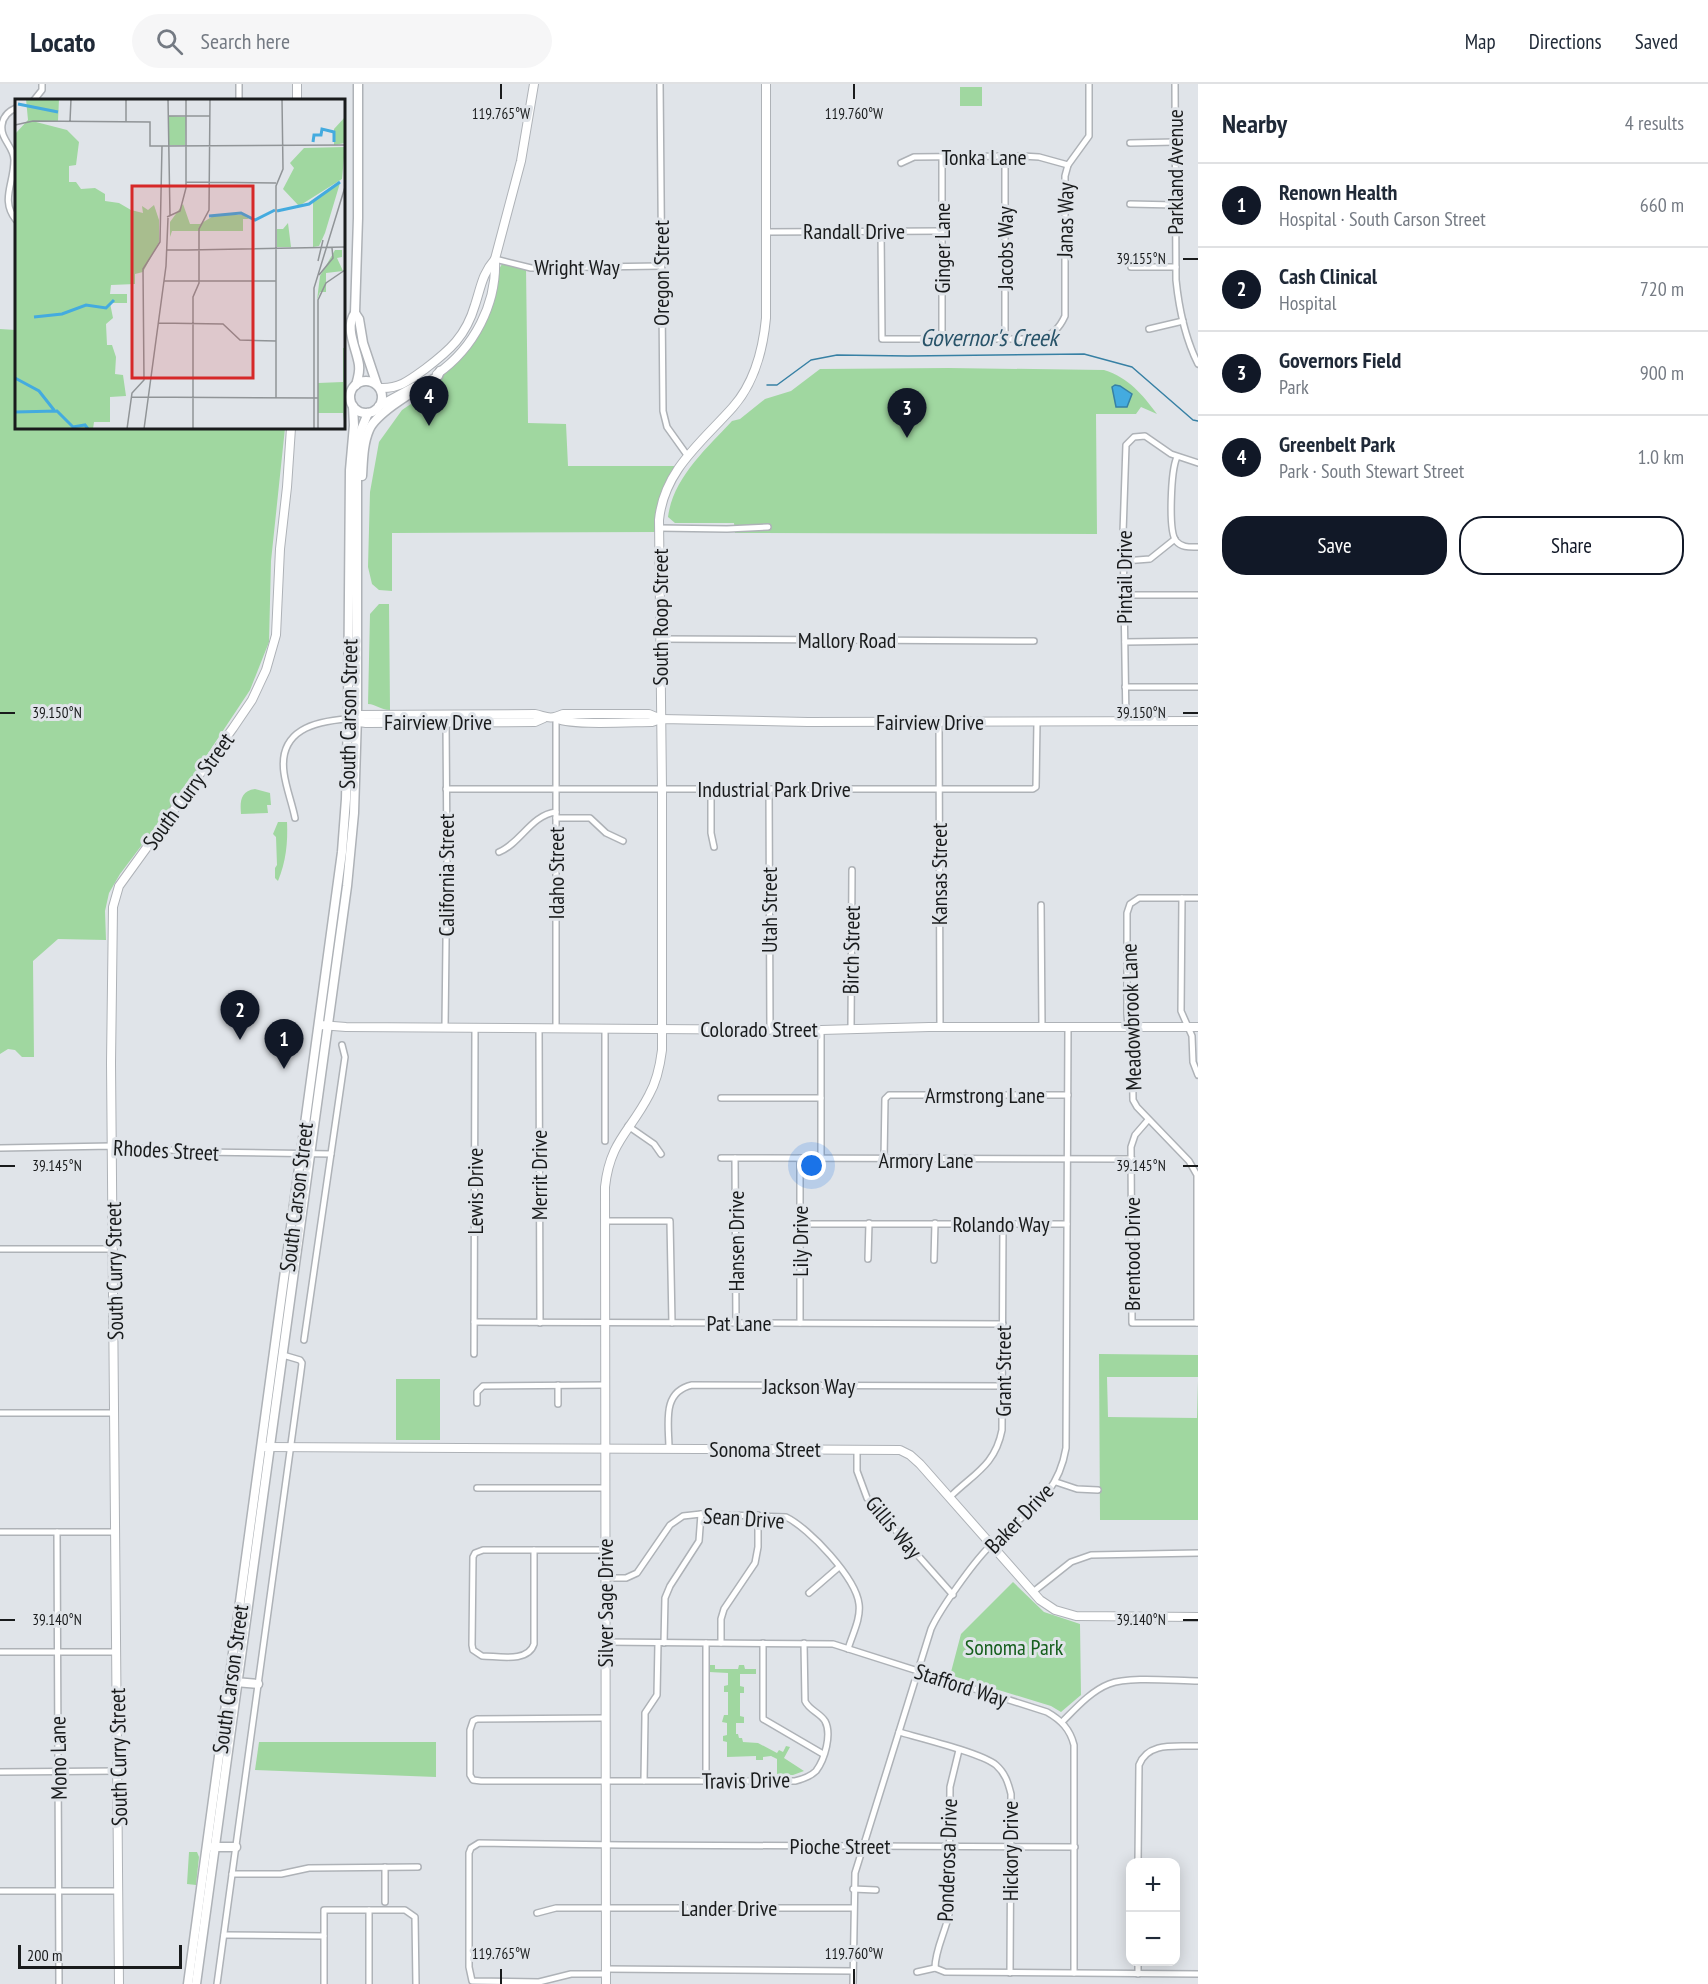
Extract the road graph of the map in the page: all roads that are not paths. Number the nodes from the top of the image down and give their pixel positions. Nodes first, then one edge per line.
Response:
1 (42, 84) edge
2 (239, 84) edge
3 (358, 84) edge
4 (534, 84) edge
5 (660, 84) edge
6 (766, 84) edge
7 (1089, 84) edge
8 (1175, 84) edge
9 (239, 98) dead end
10 (35, 99) edge
11 (15, 108) edge
12 (1130, 142) dead end
13 (1175, 142) junction
14 (942, 157) junction
15 (1005, 157) junction
16 (901, 164) dead end
17 (1068, 165) junction
18 (1130, 204) dead end
19 (1175, 205) junction
20 (15, 219) edge
21 (880, 231) junction
22 (942, 231) junction
23 (767, 232) junction
24 (495, 260) junction
25 (660, 266) junction
26 (1131, 267) dead end
27 (1176, 267) junction
28 (355, 313) junction
29 (1183, 321) junction
30 (351, 326) junction
31 (1149, 330) dead end
32 (942, 339) junction
33 (1005, 340) junction
34 (367, 356) junction
35 (1198, 364) edge
36 (440, 371) junction
37 (356, 385) junction
38 (378, 386) junction
39 (353, 406) junction
40 (379, 406) junction
41 (368, 413) junction
42 (291, 429) edge
43 (687, 455) junction
44 (1177, 457) junction
45 (1198, 463) edge
46 (357, 509) junction
47 (768, 526) dead end
48 (659, 528) junction
49 (1175, 539) junction
50 (1198, 547) edge
51 (1124, 561) junction
52 (1124, 595) junction
53 (1198, 595) edge
54 (353, 596) junction
55 (661, 639) junction
56 (1034, 641) dead end
57 (1198, 641) edge
58 (1125, 642) junction
59 (1125, 687) junction
60 (1198, 687) edge
61 (544, 718) junction
62 (556, 718) junction
63 (354, 719) junction
64 (661, 719) junction
65 (1198, 721) edge
66 (446, 722) junction
67 (939, 722) junction
68 (1037, 722) junction
69 (1126, 722) junction
70 (446, 789) junction
71 (556, 789) junction
72 (662, 789) junction
73 (711, 789) junction
74 (769, 789) junction
75 (938, 789) junction
76 (556, 815) junction
77 (295, 818) dead end
78 (623, 841) dead end
79 (714, 847) dead end
80 (499, 852) dead end
81 (852, 870) dead end
82 (1182, 898) junction
83 (1198, 898) edge
84 (1041, 905) dead end
85 (324, 1025) junction
86 (445, 1027) junction
87 (940, 1027) junction
88 (1042, 1027) junction
89 (1068, 1027) junction
90 (1128, 1027) junction
91 (1187, 1027) junction
92 (1198, 1027) edge
93 (475, 1028) junction
94 (539, 1028) junction
95 (556, 1028) junction
96 (605, 1028) junction
97 (662, 1029) junction
98 (851, 1029) junction
99 (770, 1030) junction
100 (821, 1030) junction
101 (342, 1045) dead end
102 (1198, 1075) edge
103 (1068, 1095) junction
104 (721, 1098) dead end
105 (821, 1098) junction
106 (1149, 1120) junction
107 (628, 1126) junction
108 (605, 1141) dead end
109 (112, 1146) junction
110 (0, 1148) edge
111 (305, 1153) junction
112 (332, 1154) junction
113 (661, 1154) dead end
114 (721, 1158) dead end
115 (735, 1158) junction
116 (800, 1158) junction
117 (821, 1158) junction
118 (884, 1160) junction
119 (1068, 1160) junction
120 (1132, 1160) junction
121 (607, 1170) joint
122 (605, 1221) junction
123 (869, 1223) junction
124 (800, 1224) junction
125 (935, 1224) junction
126 (1003, 1224) junction
127 (1067, 1224) junction
128 (0, 1250) edge
129 (114, 1250) junction
130 (868, 1260) dead end
131 (934, 1260) dead end
132 (474, 1322) junction
133 (540, 1323) junction
134 (605, 1323) junction
135 (672, 1323) junction
136 (736, 1323) junction
137 (800, 1323) junction
138 (1198, 1323) edge
139 (1003, 1324) junction
140 (304, 1340) dead end
141 (279, 1353) junction
142 (474, 1354) dead end
143 (558, 1385) junction
144 (604, 1385) junction
145 (1002, 1386) junction
146 (477, 1403) dead end
147 (558, 1404) dead end
148 (0, 1413) edge
149 (115, 1413) junction
150 (266, 1447) junction
151 (290, 1447) junction
152 (605, 1449) junction
153 (669, 1449) junction
154 (858, 1449) junction
155 (1056, 1482) junction
156 (477, 1488) dead end
157 (605, 1488) junction
158 (1098, 1490) dead end
159 (950, 1497) junction
160 (701, 1514) junction
161 (758, 1515) junction
162 (0, 1532) edge
163 (57, 1532) junction
164 (116, 1532) junction
165 (991, 1545) junction
166 (534, 1550) junction
167 (605, 1550) junction
168 (1198, 1553) edge
169 (839, 1567) junction
170 (605, 1578) junction
171 (1033, 1592) junction
172 (809, 1593) dead end
173 (953, 1595) junction
174 (1198, 1617) edge
175 (605, 1642) junction
176 (661, 1643) junction
177 (706, 1643) junction
178 (721, 1643) junction
179 (763, 1643) junction
180 (804, 1643) junction
181 (848, 1649) junction
182 (0, 1652) edge
183 (57, 1652) junction
184 (117, 1652) junction
185 (918, 1671) junction
186 (1198, 1681) edge
187 (234, 1682) junction
188 (258, 1684) junction
189 (605, 1718) junction
190 (1062, 1722) junction
191 (899, 1732) junction
192 (1198, 1746) edge
193 (959, 1750) junction
194 (824, 1754) junction
195 (118, 1771) junction
196 (0, 1772) edge
197 (59, 1772) junction
198 (605, 1781) junction
199 (644, 1781) junction
200 (706, 1781) junction
201 (605, 1844) junction
202 (863, 1846) junction
203 (949, 1846) junction
204 (211, 1847) junction
205 (236, 1847) junction
206 (1011, 1847) junction
207 (1075, 1847) junction
208 (1138, 1858) edge
209 (418, 1867) dead end
210 (385, 1868) junction
211 (232, 1874) junction
212 (853, 1888) junction
213 (876, 1890) dead end
214 (0, 1891) edge
215 (60, 1891) junction
216 (119, 1891) junction
217 (385, 1902) dead end
218 (606, 1908) junction
219 (853, 1908) junction
220 (369, 1910) junction
221 (537, 1913) dead end
222 (224, 1935) junction
223 (324, 1936) junction
224 (1138, 1966) edge
225 (934, 1968) junction
226 (606, 1971) junction
227 (853, 1971) junction
228 (917, 1972) dead end
229 (1010, 1973) junction
230 (1074, 1973) junction
231 (1138, 1974) junction
232 (1198, 1974) edge
233 (59, 1984) edge
234 (119, 1984) edge
235 (188, 1984) edge
236 (196, 1984) edge
237 (217, 1984) edge
238 (324, 1984) edge
239 (369, 1984) edge
240 (416, 1984) edge
241 (606, 1984) edge
242 (853, 1984) edge

1 - 10 street
2 - 9 street
3 - 28 main road
4 - 24 street
5 - 25 street, Oregon Street
6 - 23 street, South Roop Street
7 - 17 street, Janas Way
8 - 13 street, Parkland Avenue
11 - 20 street
12 - 13 street
13 - 19 street, Parkland Avenue
14 - 15 street, Tonka Lane
14 - 16 street, Tonka Lane
14 - 22 street, Ginger Lane
15 - 17 street, Tonka Lane
15 - 33 street, Jacobs Way
17 - 33 street, Janas Way
18 - 19 street
19 - 27 street, Parkland Avenue
21 - 22 street, Randall Drive
21 - 23 street, Randall Drive
21 - 32 street
22 - 32 street, Ginger Lane
23 - 43 street, South Roop Street
24 - 25 street, Wright Way
24 - 36 street
24 - 38 street
25 - 43 street, Oregon Street
26 - 27 street
27 - 29 street, Parkland Avenue
28 - 30 main road
28 - 34 main road
29 - 31 street
29 - 35 street, Parkland Avenue
30 - 34 main road
30 - 37 main road
32 - 33 street
34 - 38 main road
36 - 40 street
36 - 46 main road
37 - 38 main road
37 - 39 main road
38 - 40 main road
39 - 41 main road
39 - 54 main road, South Carson Street
40 - 41 main road
41 - 46 main road, South Carson Street
42 - 109 street, South Curry Street
43 - 48 street, South Roop Street
44 - 45 street
44 - 49 street
44 - 51 street, Pintail Drive
46 - 54 main road, South Carson Street
47 - 48 street
48 - 55 street, South Roop Street
49 - 50 street
49 - 51 street
51 - 52 street, Pintail Drive
52 - 53 street
52 - 58 street, Pintail Drive
54 - 63 main road, South Carson Street
55 - 56 street, Mallory Road
55 - 64 street, South Roop Street
57 - 58 street
58 - 59 street, Pintail Drive
59 - 60 street
59 - 69 street, Pintail Drive
61 - 62 street, Fairview Drive
61 - 63 street, Fairview Drive
61 - 66 street, Fairview Drive
62 - 64 street, Fairview Drive
62 - 71 street, Idaho Street
63 - 66 street, Fairview Drive
63 - 77 street
63 - 85 main road, South Carson Street
64 - 67 street, Fairview Drive
64 - 72 street, South Roop Street
65 - 69 street, Fairview Drive
66 - 70 street, California Street
67 - 68 street, Fairview Drive
67 - 75 street, Kansas Street
68 - 69 street, Fairview Drive
68 - 75 street, Industrial Park Drive
70 - 71 street, Industrial Park Drive
70 - 86 street, California Street
71 - 72 street, Industrial Park Drive
71 - 76 street, Idaho Street
72 - 73 street, Industrial Park Drive
72 - 97 street, South Roop Street
73 - 74 street, Industrial Park Drive
73 - 79 street
74 - 75 street, Industrial Park Drive
74 - 99 street, Utah Street
75 - 87 street, Kansas Street
76 - 78 street
76 - 80 street
76 - 95 street, Idaho Street
81 - 98 street, Birch Street
82 - 83 street
82 - 90 street, Meadowbrook Lane
82 - 91 street
84 - 88 street
85 - 86 street, Colorado Street
85 - 111 main road, South Carson Street
86 - 93 street, Colorado Street
87 - 88 street, Colorado Street
87 - 98 street, Colorado Street
88 - 89 street, Colorado Street
89 - 90 street, Colorado Street
89 - 103 street, Baker Drive
90 - 91 street, Colorado Street
90 - 106 street, Meadowbrook Lane
91 - 92 street, Colorado Street
91 - 102 street
93 - 94 street, Colorado Street
93 - 132 street, Lewis Drive
94 - 95 street, Colorado Street
94 - 133 street, Merrit Drive
95 - 96 street, Colorado Street
96 - 97 street, Colorado Street
96 - 108 street
97 - 99 street, Colorado Street
97 - 107 street, South Roop Street
98 - 100 street, Colorado Street
99 - 100 street, Colorado Street
100 - 105 street
101 - 112 street
103 - 118 street, Armstrong Lane
103 - 119 street, Baker Drive
104 - 105 street
105 - 117 street
106 - 120 street, Brentood Drive
106 - 138 street, Meadowbrook Lane
107 - 113 street
107 - 121 street, South Roop Street
109 - 110 street, Rhodes Street
109 - 111 street, Rhodes Street
109 - 129 street, South Curry Street
111 - 112 street, Rhodes Street
111 - 141 main road, South Carson Street
112 - 140 street
114 - 115 street, Armory Lane
115 - 116 street, Armory Lane
115 - 136 street, Hansen Drive
116 - 117 street, Armory Lane
116 - 124 street, Lily Drive
117 - 118 street, Armory Lane
118 - 119 street, Armory Lane
119 - 120 street, Armory Lane
119 - 127 street, Baker Drive
120 - 138 street, Brentood Drive
121 - 122 street, Silver Sage Drive
122 - 134 street, Silver Sage Drive
122 - 135 street
123 - 124 street, Rolando Way
123 - 125 street, Rolando Way
123 - 130 street
124 - 137 street, Lily Drive
125 - 126 street, Rolando Way
125 - 131 street, Rolando Way
126 - 127 street, Rolando Way
126 - 139 street, Grant Street
127 - 155 street, Baker Drive
128 - 129 street
129 - 149 street, South Curry Street
132 - 133 street, Pat Lane
132 - 142 street, Lewis Drive
133 - 134 street, Pat Lane
134 - 135 street, Pat Lane
134 - 144 street, Silver Sage Drive
135 - 136 street, Pat Lane
136 - 137 street, Pat Lane
137 - 139 street, Pat Lane
139 - 145 street, Grant Street
141 - 150 main road, South Carson Street
141 - 151 street
143 - 144 street
143 - 146 street
143 - 147 street
144 - 152 street, Silver Sage Drive
145 - 153 street, Jackson Way
145 - 159 street, Grant Street
148 - 149 street
149 - 164 street, South Curry Street
150 - 151 street, Sonoma Street
150 - 187 main road, South Carson Street
151 - 152 street, Sonoma Street
151 - 188 street
152 - 153 street, Sonoma Street
152 - 157 street, Silver Sage Drive
153 - 154 street, Sonoma Street
154 - 159 street, Sonoma Street
154 - 173 street, Gillis Way
155 - 158 street
155 - 165 street, Baker Drive
156 - 157 street
157 - 167 street, Silver Sage Drive
159 - 165 street, Sonoma Street
160 - 161 street, Sean Drive
160 - 170 street, Sean Drive
160 - 176 street
161 - 169 street, Sean Drive
161 - 178 street
162 - 163 street
163 - 164 street
163 - 183 street, Mono Lane
164 - 184 street, South Curry Street
165 - 171 street, Sonoma Street
165 - 173 street, Baker Drive
166 - 166 street
166 - 167 street
167 - 170 street, Silver Sage Drive
168 - 171 street
169 - 172 street
169 - 181 street, Sean Drive
170 - 175 street, Silver Sage Drive
171 - 174 street, Sonoma Street
173 - 185 street, Baker Drive
175 - 176 street, Stafford Way
175 - 189 street, Silver Sage Drive
176 - 177 street, Stafford Way
176 - 199 street
177 - 178 street, Stafford Way
177 - 200 street
178 - 179 street, Stafford Way
179 - 180 street, Stafford Way
179 - 194 street
180 - 181 street, Stafford Way
180 - 194 street
181 - 185 street, Stafford Way
182 - 183 street
183 - 184 street
183 - 197 street, Mono Lane
184 - 195 street, South Curry Street
185 - 190 street, Stafford Way
185 - 191 street, Baker Drive
186 - 190 street
187 - 188 main road
187 - 204 main road, South Carson Street
188 - 205 street
189 - 198 street, Silver Sage Drive
189 - 198 street, Travis Drive
190 - 207 street
191 - 193 street, Hickory Drive
191 - 202 street, Baker Drive
192 - 208 street
193 - 203 street, Ponderosa Drive
193 - 206 street, Hickory Drive
194 - 200 street, Travis Drive
195 - 197 street
195 - 216 street, South Curry Street
196 - 197 street
197 - 215 street, Mono Lane
198 - 199 street, Travis Drive
198 - 201 street, Silver Sage Drive
199 - 200 street, Travis Drive
201 - 202 street, Pioche Street
201 - 218 street, Silver Sage Drive
201 - 226 street, Pioche Street
202 - 203 street, Pioche Street
202 - 212 street, Baker Drive
203 - 206 street, Pioche Street
203 - 225 street, Ponderosa Drive
204 - 205 main road
204 - 235 main road, South Carson Street
204 - 236 main road, South Carson Street
205 - 211 street
206 - 207 street, Pioche Street
206 - 229 street, Hickory Drive
207 - 230 street
209 - 210 street
210 - 211 street
210 - 217 street
211 - 222 street
212 - 213 street
212 - 219 street, Baker Drive
214 - 215 street
215 - 216 street
215 - 233 street, Mono Lane
216 - 234 street, South Curry Street
218 - 219 street, Lander Drive
218 - 221 street, Lander Drive
218 - 226 street, Silver Sage Drive
219 - 227 street, Baker Drive
220 - 223 street
220 - 239 street
220 - 240 street
222 - 223 street
222 - 237 street
223 - 238 street
224 - 231 street
225 - 228 street
225 - 229 street
226 - 227 street
226 - 241 street, Silver Sage Drive
227 - 242 street, Baker Drive
229 - 230 street
230 - 231 street
231 - 232 street

